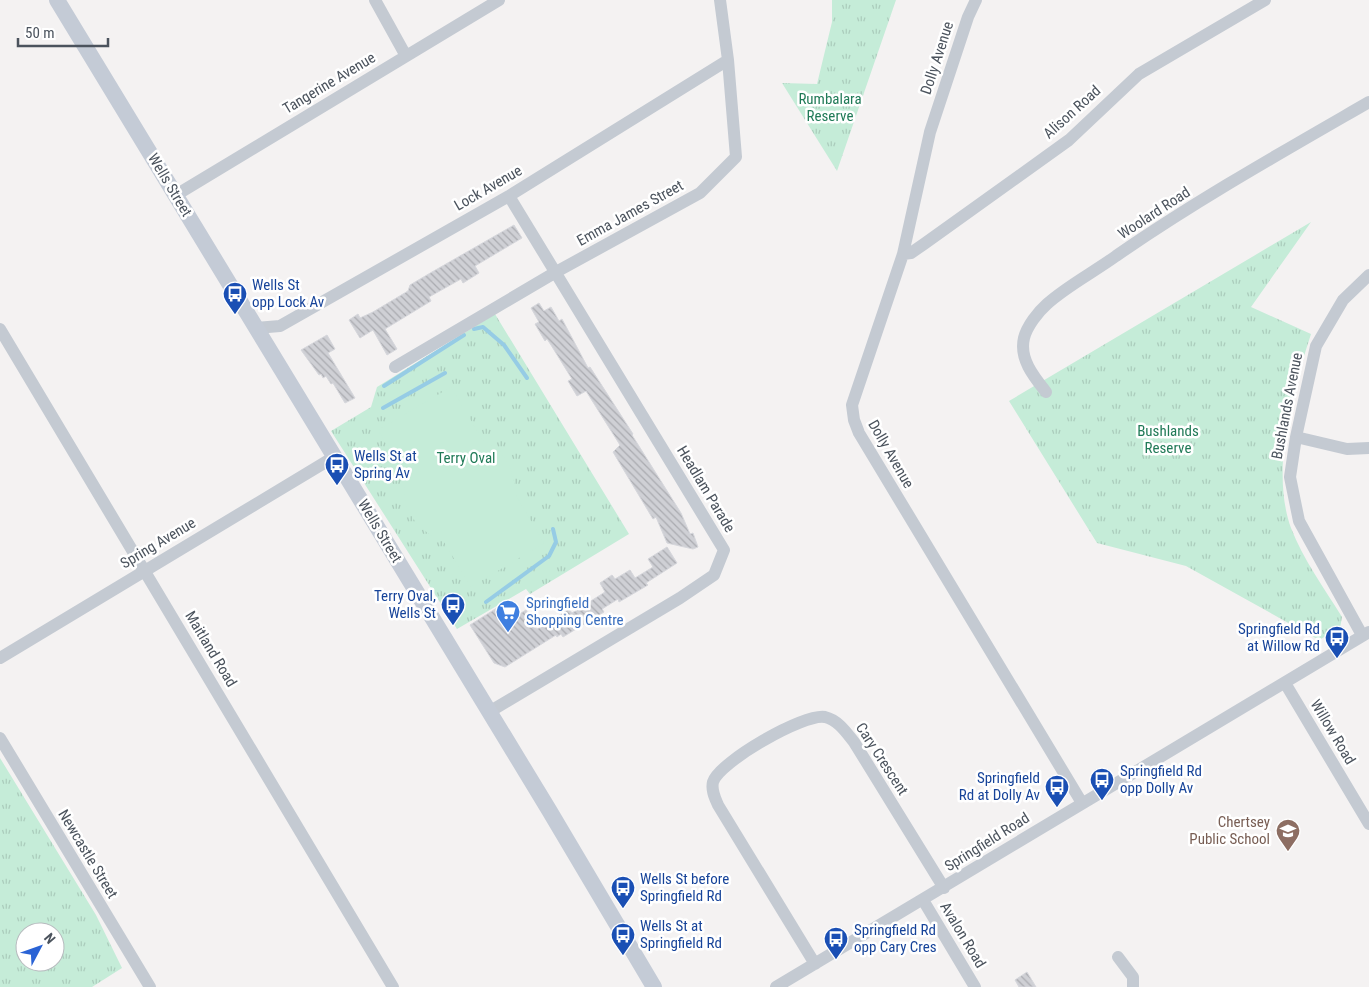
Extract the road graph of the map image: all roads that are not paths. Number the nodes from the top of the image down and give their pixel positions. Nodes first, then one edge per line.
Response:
1 (58, 0) edge
2 (375, 0) edge
3 (498, 0) edge
4 (720, 0) edge
5 (976, 0) edge
6 (1266, 0) edge
7 (406, 56) junction
8 (728, 60) junction
9 (1369, 102) edge
10 (176, 195) junction
11 (509, 196) junction
12 (903, 254) junction
13 (556, 272) junction
14 (1369, 275) edge
15 (256, 328) junction
16 (0, 329) edge
17 (395, 367) dead end
18 (1046, 392) dead end
19 (1296, 437) junction
20 (1369, 448) edge
21 (334, 457) junction
22 (145, 569) junction
23 (1366, 634) edge
24 (0, 658) edge
25 (1285, 684) junction
26 (489, 712) junction
27 (0, 738) edge
28 (1082, 803) junction
29 (1369, 824) edge
30 (944, 888) junction
31 (923, 900) junction
32 (1118, 957) dead end
33 (815, 964) junction
34 (150, 987) edge
35 (393, 987) edge
36 (654, 987) edge
37 (776, 987) edge
38 (976, 987) edge
39 (1133, 987) edge

1 - 10 street, Wells Street
2 - 7 street
3 - 7 street, Tangerine Avenue
4 - 8 street, Emma James Street
5 - 12 street, Dolly Avenue
6 - 12 street, Alison Road
7 - 10 street, Tangerine Avenue
8 - 11 street, Lock Avenue
8 - 13 street, Emma James Street
9 - 18 street, Woolard Road
10 - 15 street, Wells Street
11 - 13 street, Headlam Parade
11 - 15 street, Lock Avenue
12 - 28 street, Dolly Avenue
13 - 17 street, Emma James Street
13 - 26 street, Headlam Parade
14 - 19 street, Bushlands Avenue
15 - 21 street, Wells Street
16 - 22 street, Maitland Road
19 - 20 street
19 - 23 street, Bushlands Avenue
21 - 22 street, Spring Avenue
21 - 26 street, Wells Street
22 - 24 street, Spring Avenue
22 - 35 street, Maitland Road
23 - 25 street, Springfield Road
25 - 28 street, Springfield Road
25 - 29 street, Willow Road
26 - 36 street, Wells Street
27 - 34 street, Newcastle Street
28 - 30 street, Springfield Road
30 - 31 street, Springfield Road
30 - 33 street, Cary Crescent
31 - 33 street, Springfield Road
31 - 38 street, Avalon Road
32 - 39 street
33 - 37 street, Springfield Road

